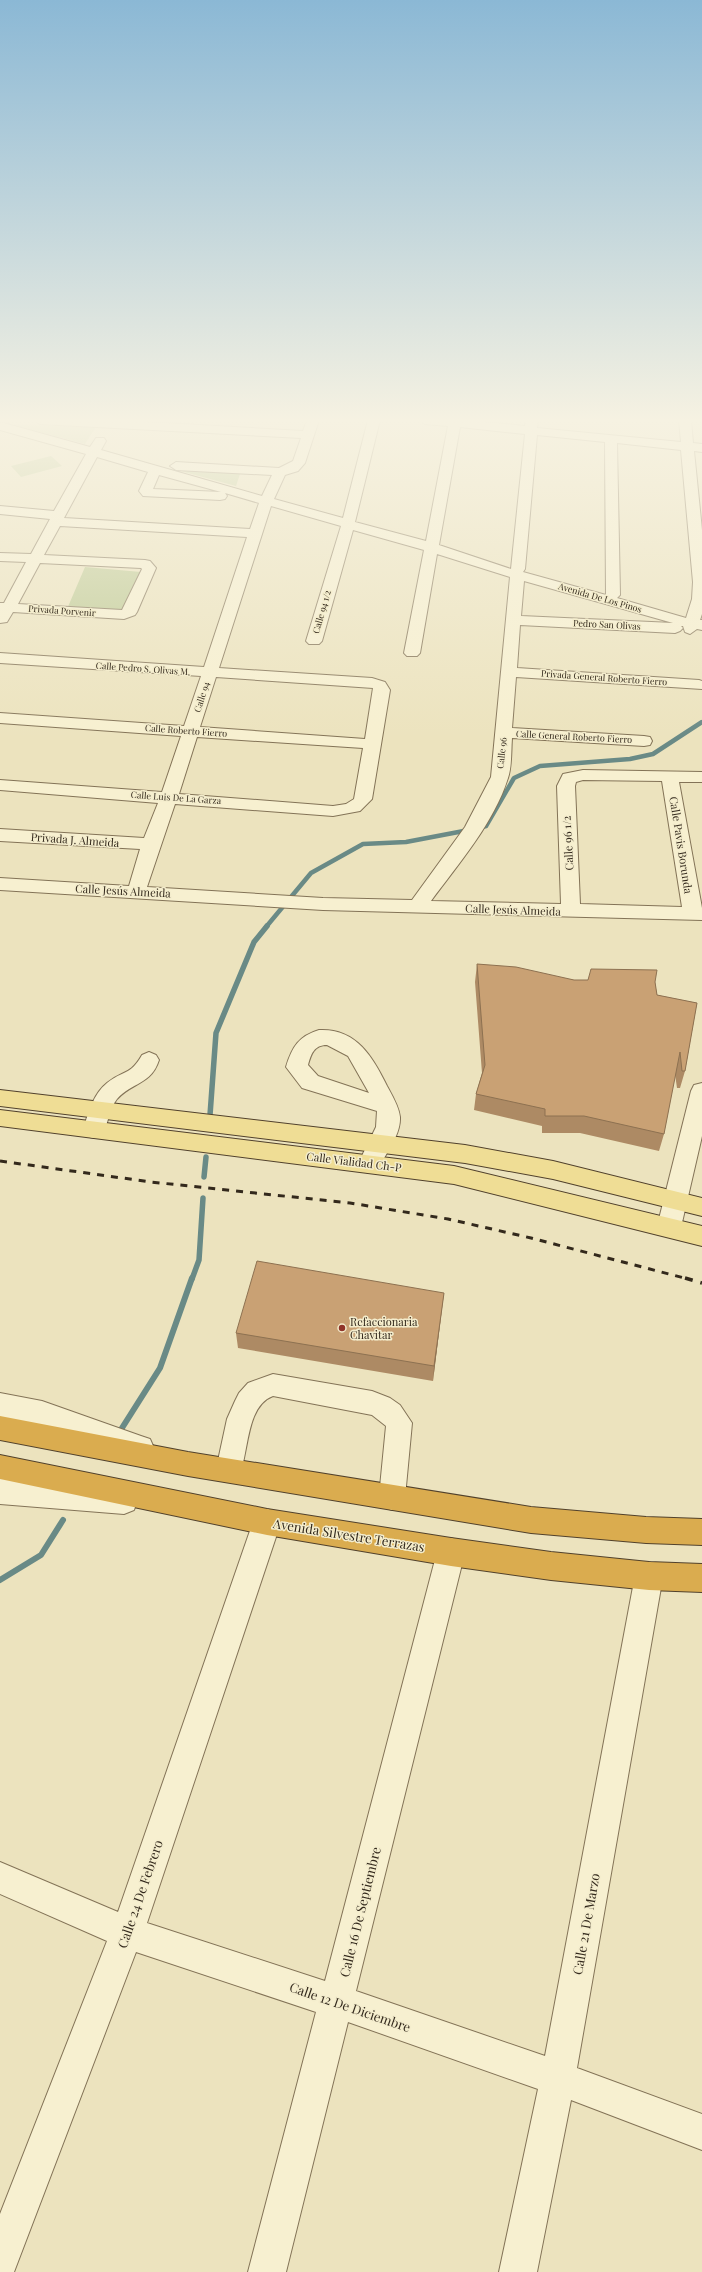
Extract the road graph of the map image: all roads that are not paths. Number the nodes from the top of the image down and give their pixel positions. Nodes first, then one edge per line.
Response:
1 (53, 526) edge
2 (157, 526) edge
3 (257, 526) edge
4 (347, 526) edge
5 (355, 526) edge
6 (434, 526) edge
7 (522, 526) edge
8 (612, 526) edge
9 (256, 533) junction
10 (698, 535) edge
11 (430, 547) junction
12 (0, 557) edge
13 (36, 559) junction
14 (518, 572) junction
15 (701, 582) edge
16 (613, 595) junction
17 (4, 607) edge
18 (512, 620) junction
19 (0, 622) edge
20 (697, 625) edge
21 (314, 640) dead end
22 (412, 653) dead end
23 (0, 658) edge
24 (509, 672) junction
25 (210, 674) junction
26 (699, 685) dead end
27 (0, 718) edge
28 (191, 731) junction
29 (505, 733) junction
30 (644, 741) dead end
31 (371, 744) junction
32 (670, 777) junction
33 (702, 777) edge
34 (0, 785) edge
35 (169, 797) junction
36 (0, 835) edge
37 (151, 844) junction
38 (0, 884) edge
39 (136, 892) junction
40 (417, 907) junction
41 (571, 911) junction
42 (697, 913) edge
43 (149, 1060) dead end
44 (702, 1091) edge
45 (0, 1098) edge
46 (386, 1106) dead end
47 (0, 1118) edge
48 (98, 1120) junction
49 (379, 1144) junction
50 (369, 1164) junction
51 (674, 1200) junction
52 (702, 1207) edge
53 (668, 1227) junction
54 (702, 1236) edge
55 (0, 1405) edge
56 (0, 1428) edge
57 (188, 1464) junction
58 (0, 1468) edge
59 (229, 1470) junction
60 (0, 1491) edge
61 (392, 1497) junction
62 (173, 1504) junction
63 (268, 1522) junction
64 (702, 1532) edge
65 (451, 1552) junction
66 (649, 1576) junction
67 (702, 1578) edge
68 (0, 1878) edge
69 (127, 1933) junction
70 (338, 2002) junction
71 (558, 2078) junction
72 (702, 2132) edge
73 (0, 2261) edge
74 (267, 2272) edge
75 (518, 2272) edge

1 - 13 street
2 - 9 street
3 - 9 street, Calle 94
4 - 21 street, Calle 94 1/2
5 - 11 street, Avenida De Los Pinos
6 - 11 street
7 - 14 street, Calle 96
8 - 16 street
9 - 25 street, Calle 94
10 - 15 street
11 - 14 street, Avenida De Los Pinos
11 - 22 street
12 - 13 street
13 - 17 street
13 - 17 street, Privada Porvenir
14 - 16 street, Avenida De Los Pinos
14 - 18 street, Calle 96
14 - 20 street, Avenida De Los Pinos
15 - 20 street
16 - 20 street, Avenida De Los Pinos
17 - 19 street
18 - 20 street, Pedro San Olivas
18 - 24 street, Calle 96
23 - 25 street, Calle Pedro S. Olivas M.
24 - 26 street, Privada General Roberto Fierro
24 - 29 street, Calle 96
25 - 28 street, Calle 94
25 - 31 street, Calle Pedro S. Olivas M.
27 - 28 street, Calle Roberto Fierro
28 - 31 street, Calle Roberto Fierro
28 - 35 street, Calle 94
29 - 30 street, Calle General Roberto Fierro
29 - 40 street, Calle 96
31 - 35 street, Calle Luis De La Garza
32 - 33 street
32 - 41 street, Calle 96 1/2
32 - 42 street, Calle Pavis Borunda
34 - 35 street, Calle Luis De La Garza
35 - 37 street, Calle 94
36 - 37 street, Privada J. Almeida
37 - 39 street, Calle 94
38 - 39 street, Calle Jesús Almeida
39 - 40 street, Calle Jesús Almeida
40 - 41 street, Calle Jesús Almeida
41 - 42 street, Calle Jesús Almeida
43 - 48 street
44 - 51 street
45 - 48 main road, Calle Vialidad Ch-P
46 - 49 street
47 - 48 main road, Calle Vialidad Ch-P
48 - 49 main road, Calle Vialidad Ch-P
48 - 50 main road, Calle Vialidad Ch-P
49 - 50 street
49 - 51 main road, Calle Vialidad Ch-P
50 - 53 main road, Calle Vialidad Ch-P
51 - 52 main road, Calle Vialidad Ch-P
51 - 53 street
53 - 54 main road, Calle Vialidad Ch-P
55 - 57 street
56 - 57 highway
57 - 59 highway
58 - 62 highway, Avenida Silvestre Terrazas
59 - 61 highway
59 - 61 street
60 - 62 street
61 - 64 highway
62 - 63 highway, Avenida Silvestre Terrazas
63 - 65 highway, Avenida Silvestre Terrazas
63 - 69 street, Calle 24 De Febrero
65 - 66 highway, Avenida Silvestre Terrazas
65 - 70 street, Calle 16 De Septiembre
66 - 67 highway, Avenida Silvestre Terrazas
66 - 71 street, Calle 21 De Marzo
68 - 69 street, Calle 12 De Diciembre
69 - 70 street, Calle 12 De Diciembre
69 - 73 street, Calle 24 De Febrero
70 - 71 street, Calle 12 De Diciembre
70 - 74 street, Calle 16 De Septiembre
71 - 72 street, Calle 12 De Diciembre
71 - 75 street, Calle 21 De Marzo

